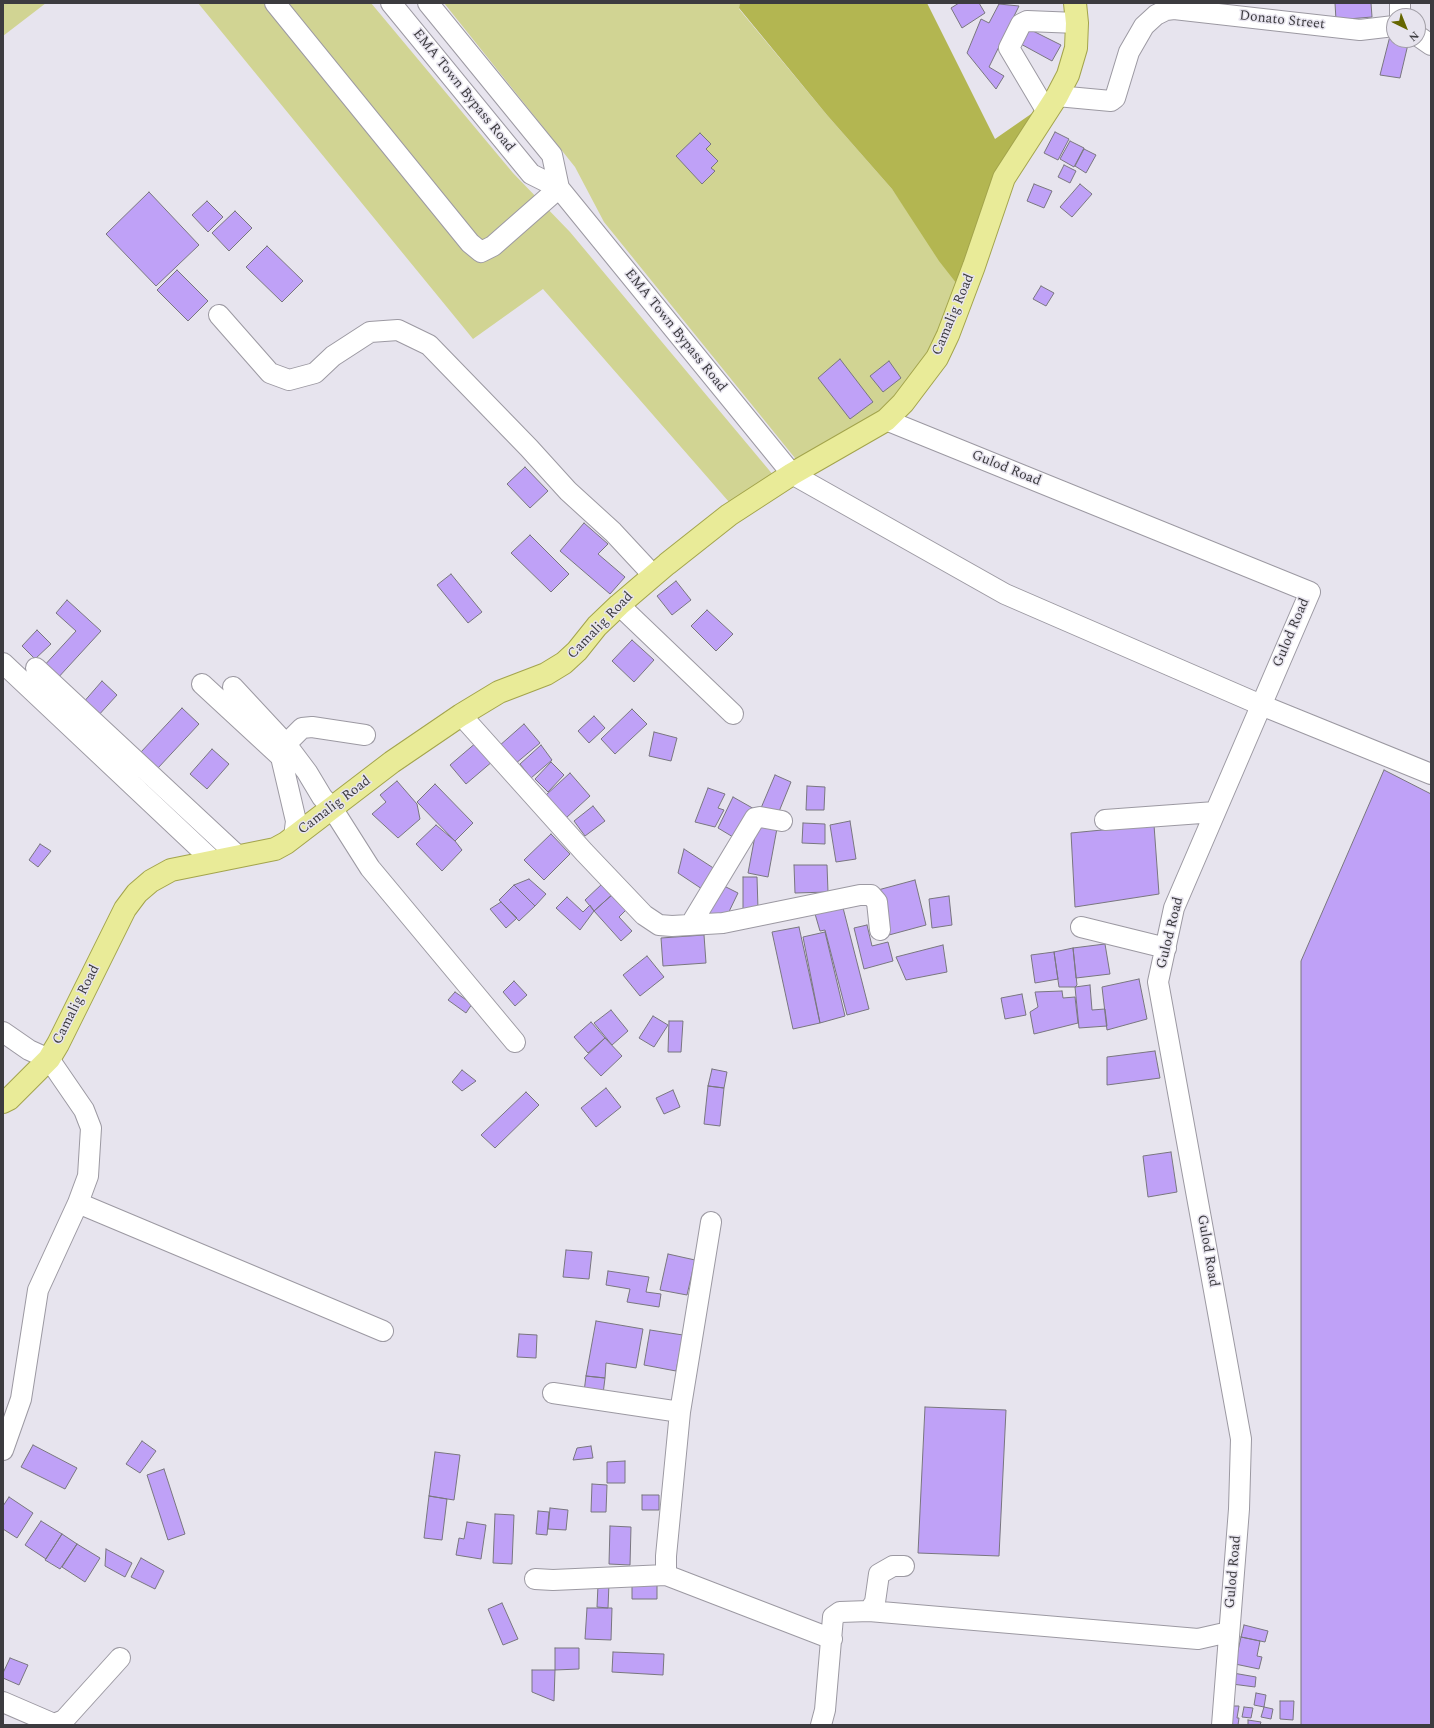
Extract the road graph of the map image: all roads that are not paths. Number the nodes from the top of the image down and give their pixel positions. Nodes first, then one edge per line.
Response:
1 (276, 3) edge
2 (391, 3) edge
3 (428, 3) edge
4 (1259, 11) edge
5 (1076, 13) edge
6 (1386, 27) edge
7 (1052, 104) junction
8 (559, 188) junction
9 (219, 315) dead end
10 (886, 420) junction
11 (792, 474) junction
12 (653, 575) junction
13 (619, 605) junction
14 (3, 663) edge
15 (36, 668) dead end
16 (202, 684) dead end
17 (233, 687) dead end
18 (1261, 705) junction
19 (733, 714) dead end
20 (461, 715) junction
21 (364, 735) dead end
22 (286, 744) junction
23 (1431, 774) edge
24 (332, 808) junction
25 (1215, 812) junction
26 (1105, 820) dead end
27 (782, 822) dead end
28 (294, 837) junction
29 (238, 856) junction
30 (213, 861) junction
31 (691, 924) junction
32 (1081, 927) dead end
33 (880, 930) dead end
34 (1166, 948) junction
35 (3, 1032) edge
36 (515, 1042) dead end
37 (49, 1059) junction
38 (3, 1102) edge
39 (78, 1203) junction
40 (711, 1222) dead end
41 (383, 1331) dead end
42 (553, 1393) dead end
43 (680, 1412) junction
44 (3, 1450) edge
45 (904, 1566) dead end
46 (666, 1575) junction
47 (535, 1579) dead end
48 (869, 1611) junction
49 (1229, 1632) junction
50 (832, 1639) junction
51 (120, 1658) dead end
52 (3, 1702) edge
53 (821, 1725) edge
54 (1222, 1725) edge

1 - 8 street
2 - 8 street, EMA Town Bypass Road
3 - 8 street, EMA Town Bypass Road
4 - 6 street, Donato Street
4 - 7 street, Donato Street
5 - 7 main road, Camalig Road
5 - 7 street
7 - 10 main road, Camalig Road
8 - 11 street, EMA Town Bypass Road
9 - 12 street
10 - 11 main road, Camalig Road
10 - 18 street, Gulod Road
11 - 12 main road, Camalig Road
11 - 18 street
12 - 13 main road, Camalig Road
13 - 19 street
13 - 20 main road, Camalig Road
14 - 30 street
15 - 29 street
16 - 28 street
17 - 22 street
18 - 23 street
18 - 25 street, Gulod Road
20 - 24 main road, Camalig Road
20 - 31 street
21 - 22 street
22 - 24 street
24 - 28 main road, Camalig Road
24 - 36 street
25 - 26 street
25 - 34 street, Gulod Road
27 - 31 street
28 - 29 main road, Camalig Road
29 - 30 main road, Camalig Road
30 - 37 main road, Camalig Road
31 - 33 street
32 - 34 street
34 - 49 street, Gulod Road
35 - 37 street
37 - 38 main road, Camalig Road
37 - 39 street
39 - 41 street
39 - 44 street
40 - 43 street
42 - 43 street
43 - 46 street
45 - 48 street
46 - 47 street
46 - 50 street
48 - 49 street
48 - 50 street
49 - 54 street, Gulod Road
50 - 53 street
51 - 52 street

